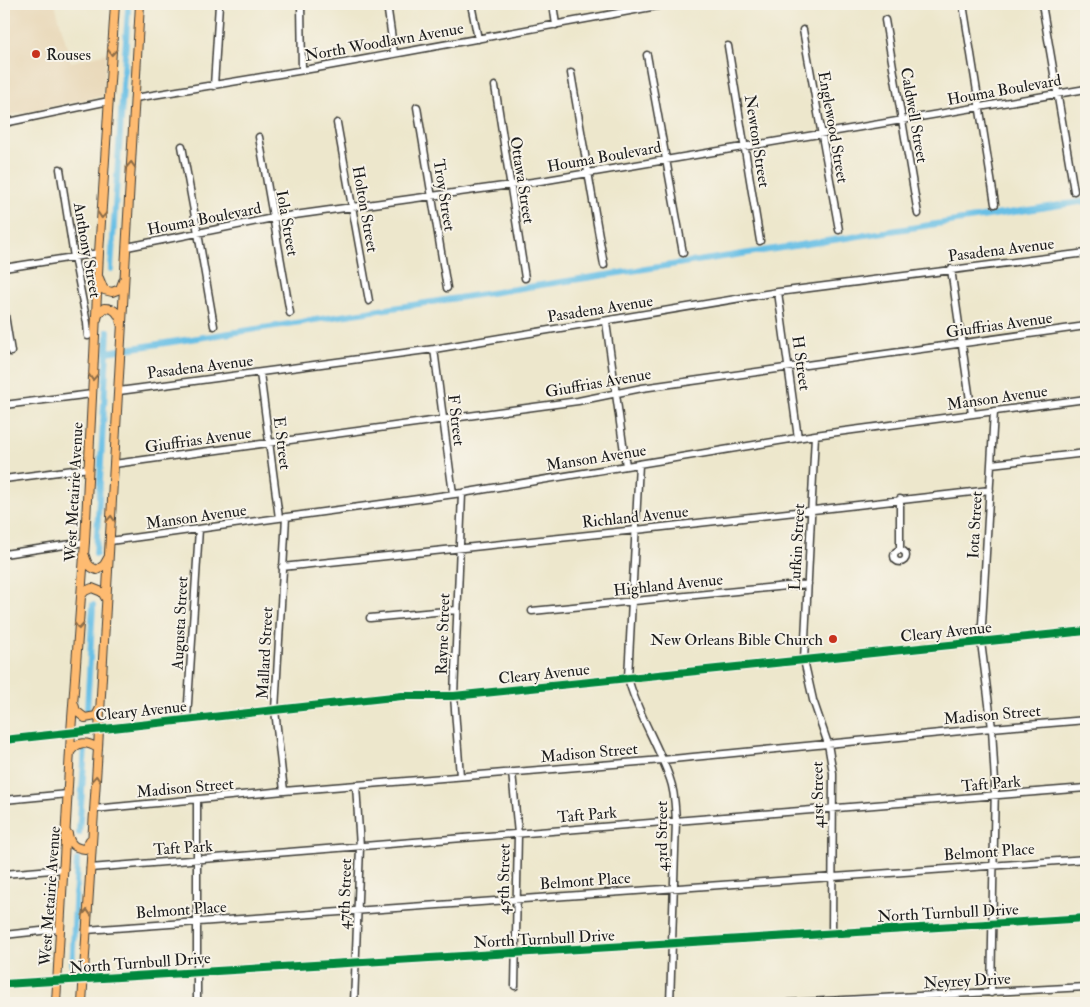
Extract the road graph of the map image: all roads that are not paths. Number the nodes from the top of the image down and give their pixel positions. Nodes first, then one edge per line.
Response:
1 (114, 4) edge
2 (140, 4) edge
3 (219, 4) edge
4 (301, 4) edge
5 (387, 4) edge
6 (471, 4) edge
7 (553, 4) edge
8 (668, 4) edge
9 (962, 4) edge
10 (1042, 4) edge
11 (634, 7) edge
12 (884, 20) dead end
13 (556, 25) junction
14 (803, 30) dead end
15 (478, 39) junction
16 (728, 46) dead end
17 (394, 53) junction
18 (647, 55) dead end
19 (302, 70) junction
20 (571, 73) dead end
21 (214, 86) junction
22 (495, 86) dead end
23 (1086, 89) edge
24 (1057, 93) junction
25 (135, 98) junction
26 (109, 101) junction
27 (979, 106) junction
28 (417, 107) dead end
29 (902, 120) junction
30 (337, 122) dead end
31 (4, 123) edge
32 (822, 134) junction
33 (259, 137) dead end
34 (182, 146) dead end
35 (745, 147) junction
36 (667, 159) junction
37 (60, 169) dead end
38 (588, 172) junction
39 (509, 185) junction
40 (1074, 191) dead end
41 (431, 196) junction
42 (995, 204) dead end
43 (351, 206) junction
44 (918, 214) dead end
45 (273, 218) junction
46 (839, 230) dead end
47 (198, 233) junction
48 (760, 241) dead end
49 (127, 247) junction
50 (1086, 252) edge
51 (99, 253) junction
52 (682, 253) dead end
53 (74, 257) junction
54 (604, 265) dead end
55 (4, 268) edge
56 (951, 269) junction
57 (126, 270) junction
58 (98, 272) junction
59 (525, 278) dead end
60 (447, 288) dead end
61 (778, 292) junction
62 (369, 301) dead end
63 (4, 309) edge
64 (290, 313) dead end
65 (606, 322) junction
66 (96, 325) junction
67 (214, 326) dead end
68 (1086, 326) edge
69 (88, 336) dead end
70 (122, 336) junction
71 (962, 343) junction
72 (434, 349) junction
73 (11, 352) dead end
74 (788, 367) junction
75 (260, 373) junction
76 (118, 391) junction
77 (92, 394) junction
78 (615, 394) junction
79 (1086, 398) edge
80 (4, 405) edge
81 (994, 411) junction
82 (972, 414) junction
83 (443, 420) junction
84 (815, 435) junction
85 (798, 438) junction
86 (269, 444) junction
87 (1086, 453) edge
88 (114, 464) junction
89 (639, 464) junction
90 (991, 464) junction
91 (626, 466) junction
92 (89, 468) junction
93 (4, 479) edge
94 (990, 490) junction
95 (462, 493) junction
96 (452, 494) junction
97 (900, 500) junction
98 (811, 510) junction
99 (282, 517) junction
100 (199, 529) junction
101 (636, 530) junction
102 (110, 541) junction
103 (85, 546) junction
104 (459, 549) junction
105 (900, 550) dead end
106 (4, 554) edge
107 (109, 556) junction
108 (282, 567) junction
109 (808, 584) junction
110 (81, 597) junction
111 (106, 599) junction
112 (632, 602) junction
113 (457, 610) junction
114 (532, 611) dead end
115 (370, 618) dead end
116 (1086, 631) edge
117 (981, 642) junction
118 (804, 660) junction
119 (628, 678) junction
120 (454, 696) junction
121 (73, 700) junction
122 (100, 707) junction
123 (276, 710) junction
124 (187, 719) junction
125 (1086, 720) edge
126 (992, 728) junction
127 (99, 729) junction
128 (71, 732) junction
129 (4, 740) edge
130 (828, 744) junction
131 (98, 748) junction
132 (70, 752) junction
133 (662, 760) junction
134 (512, 772) junction
135 (460, 776) junction
136 (356, 786) junction
137 (1086, 788) edge
138 (284, 791) junction
139 (68, 794) junction
140 (994, 796) junction
141 (4, 800) edge
142 (197, 800) junction
143 (94, 809) junction
144 (832, 809) junction
145 (676, 821) junction
146 (67, 830) junction
147 (518, 834) junction
148 (92, 836) junction
149 (360, 847) junction
150 (197, 859) junction
151 (1086, 859) edge
152 (993, 865) junction
153 (90, 868) junction
154 (64, 869) junction
155 (4, 874) edge
156 (832, 876) junction
157 (674, 888) junction
158 (516, 898) junction
159 (357, 910) junction
160 (1086, 918) edge
161 (198, 921) junction
162 (992, 923) junction
163 (60, 929) junction
164 (86, 930) junction
165 (832, 933) junction
166 (4, 936) edge
167 (673, 944) junction
168 (515, 953) junction
169 (356, 964) junction
170 (197, 972) junction
171 (83, 979) junction
172 (57, 981) junction
173 (4, 984) edge
174 (515, 986) dead end
175 (1086, 987) edge
176 (991, 993) junction
177 (904, 1000) edge
178 (56, 1003) edge
179 (82, 1003) edge
180 (197, 1003) edge
181 (354, 1003) edge
182 (670, 1003) edge
183 (789, 1003) edge

1 -> 26 main road, West Metairie Avenue
2 - 25 main road
3 - 21 street
4 - 19 street
5 - 17 street
6 - 15 street
7 - 13 street
8 - 11 street, North Woodlawn Avenue
9 - 27 street
10 - 24 street
11 - 13 street, North Woodlawn Avenue
12 - 29 street, Caldwell Street
13 - 15 street, North Woodlawn Avenue
14 - 32 street, Englewood Street
15 - 17 street, North Woodlawn Avenue
16 - 35 street, Newton Street
17 - 19 street, North Woodlawn Avenue
18 - 36 street
19 - 21 street, North Woodlawn Avenue
20 - 38 street
21 - 25 street, North Woodlawn Avenue
22 - 39 street, Ottawa Street
23 - 24 street, Houma Boulevard
24 - 27 street, Houma Boulevard
24 - 40 street
49 -> 25 main road
26 - 31 street
26 -> 51 main road, West Metairie Avenue
27 - 29 street, Houma Boulevard
27 - 42 street
28 - 41 street, Troy Street
29 - 32 street, Houma Boulevard
29 - 44 street, Caldwell Street
30 - 43 street, Holton Street
32 - 35 street, Houma Boulevard
32 - 46 street, Englewood Street
33 - 45 street, Iola Street
34 - 47 street
35 - 36 street, Houma Boulevard
35 - 48 street, Newton Street
36 - 38 street, Houma Boulevard
36 - 52 street
37 - 53 street, Anthony Street
38 - 39 street, Houma Boulevard
38 - 54 street
39 - 41 street, Houma Boulevard
39 - 59 street, Ottawa Street
41 - 43 street, Houma Boulevard
41 - 60 street, Troy Street
43 - 45 street, Houma Boulevard
43 - 62 street, Holton Street
45 - 47 street, Houma Boulevard
45 - 64 street, Iola Street
47 - 49 street, Houma Boulevard
47 - 67 street
49 - 57 main road
50 - 56 street, Pasadena Avenue
51 - 53 street
51 - 58 main road, West Metairie Avenue
53 - 55 street
53 - 69 street, Anthony Street
56 - 61 street, Pasadena Avenue
56 - 71 street
57 - 58 main road
57 - 70 main road
58 - 66 main road, West Metairie Avenue
61 - 65 street, Pasadena Avenue
61 - 74 street, H Street
63 - 73 street
65 - 72 street, Pasadena Avenue
65 - 78 street
66 - 70 main road
66 -> 77 main road, West Metairie Avenue
68 - 71 street, Giuffrias Avenue
70 - 76 main road
71 - 74 street, Giuffrias Avenue
71 - 82 street
72 - 75 street, Pasadena Avenue
72 - 83 street, F Street
74 - 78 street, Giuffrias Avenue
74 - 85 street, H Street
75 - 76 street, Pasadena Avenue
75 - 86 street, E Street
76 - 88 main road
77 - 80 street
77 - 92 main road, West Metairie Avenue
78 - 83 street, Giuffrias Avenue
78 - 91 street
79 - 81 street, Manson Avenue
81 - 82 street, Manson Avenue
81 - 90 street, Iota Street
82 - 84 street, Manson Avenue
83 - 86 street, Giuffrias Avenue
83 - 96 street, F Street
84 - 85 street, Manson Avenue
84 - 98 street, Lufkin Street
85 - 89 street, Manson Avenue
86 - 88 street, Giuffrias Avenue
86 - 99 street, E Street
87 - 90 street
102 -> 88 main road
89 - 91 street, Manson Avenue
89 - 101 street
90 - 94 street, Iota Street
91 - 95 street, Manson Avenue
92 - 93 street
92 - 103 main road, West Metairie Avenue
94 - 97 street, Richland Avenue
94 - 117 street, Iota Street
95 - 96 street, Manson Avenue
95 - 104 street, Rayne Street
96 - 99 street, Manson Avenue
97 - 98 street, Richland Avenue
97 - 105 street
98 - 101 street, Richland Avenue
98 - 109 street, Lufkin Street
99 - 100 street, Manson Avenue
99 - 108 street, Mallard Street
100 - 102 street, Manson Avenue
100 - 124 street, Augusta Street
101 - 104 street, Richland Avenue
101 - 112 street
102 - 107 main road
103 - 106 street
103 - 107 main road
103 - 110 main road, West Metairie Avenue
104 - 108 street, Richland Avenue
104 - 113 street, Rayne Street
107 - 111 main road
108 - 123 street, Mallard Street
109 - 112 street, Highland Avenue
109 - 118 street, Lufkin Street
110 - 111 main road
110 -> 121 main road, West Metairie Avenue
111 - 122 main road
112 - 114 street, Highland Avenue
112 - 119 street
113 - 115 street
113 - 120 street, Rayne Street
116 - 117 street, Cleary Avenue
117 - 118 street, Cleary Avenue
117 - 126 street, Iota Street
118 - 119 street, Cleary Avenue
118 - 130 street, 41st Street
119 - 120 street, Cleary Avenue
119 - 133 street, 43rd Street
120 - 123 street, Cleary Avenue
120 - 135 street, Rayne Street
121 - 122 main road
121 - 128 main road, West Metairie Avenue
122 - 127 main road
123 - 124 street, Cleary Avenue
123 - 138 street, Mallard Street
124 - 127 street, Cleary Avenue
125 - 126 street, Madison Street
126 - 130 street, Madison Street
126 - 140 street, Iota Street
127 - 128 street, Cleary Avenue
127 - 131 main road
128 - 129 street, Cleary Avenue
128 - 132 main road, West Metairie Avenue
130 - 133 street, Madison Street
130 - 144 street, 41st Street
131 - 132 main road
143 -> 131 main road
132 - 139 main road, West Metairie Avenue
133 - 134 street, Madison Street
133 - 145 street, 43rd Street
134 - 135 street, Madison Street
134 - 147 street, 45th Street
135 - 136 street, Madison Street
136 - 138 street, Madison Street
136 - 149 street, 47th Street
137 - 140 street, Taft Park
138 - 142 street, Madison Street
139 - 141 street
139 - 146 main road, West Metairie Avenue
140 - 144 street, Taft Park
140 - 152 street, Iota Street
142 - 143 street, Madison Street
142 - 150 street
143 - 148 main road
144 - 145 street, Taft Park
144 - 156 street, 41st Street
145 - 147 street, Taft Park
145 - 157 street, 43rd Street
146 - 148 main road
146 - 154 main road, West Metairie Avenue
147 - 149 street, Taft Park
147 - 158 street, 45th Street
148 - 153 main road
149 - 150 street, Taft Park
149 - 159 street, 47th Street
150 - 153 street, Taft Park
150 - 161 street
151 - 152 street, Belmont Place
152 - 156 street, Belmont Place
152 - 162 street, Iota Street
164 -> 153 main road
154 - 155 street
154 - 163 main road, West Metairie Avenue
156 - 157 street, Belmont Place
156 - 165 street, 41st Street
157 - 158 street, Belmont Place
157 - 167 street, 43rd Street
158 - 159 street, Belmont Place
158 - 168 street, 45th Street
159 - 161 street, Belmont Place
159 - 169 street, 47th Street
160 - 162 street, North Turnbull Drive
161 - 164 street, Belmont Place
161 - 170 street
162 - 165 street, North Turnbull Drive
162 - 176 street, Iota Street
163 - 166 street
163 - 172 main road, West Metairie Avenue
164 - 171 main road
165 - 167 street, North Turnbull Drive
167 - 168 street, North Turnbull Drive
167 - 182 street, 43rd Street
168 - 169 street, North Turnbull Drive
168 - 174 street, 45th Street
169 - 170 street, North Turnbull Drive
169 - 181 street, 47th Street
170 - 171 street, North Turnbull Drive
170 - 180 street
171 - 172 street, North Turnbull Drive
171 - 179 main road
172 - 173 street, North Turnbull Drive
172 - 178 main road, West Metairie Avenue
175 - 176 street, Neyrey Drive
176 - 177 street, Neyrey Drive
177 - 183 street, Neyrey Drive

